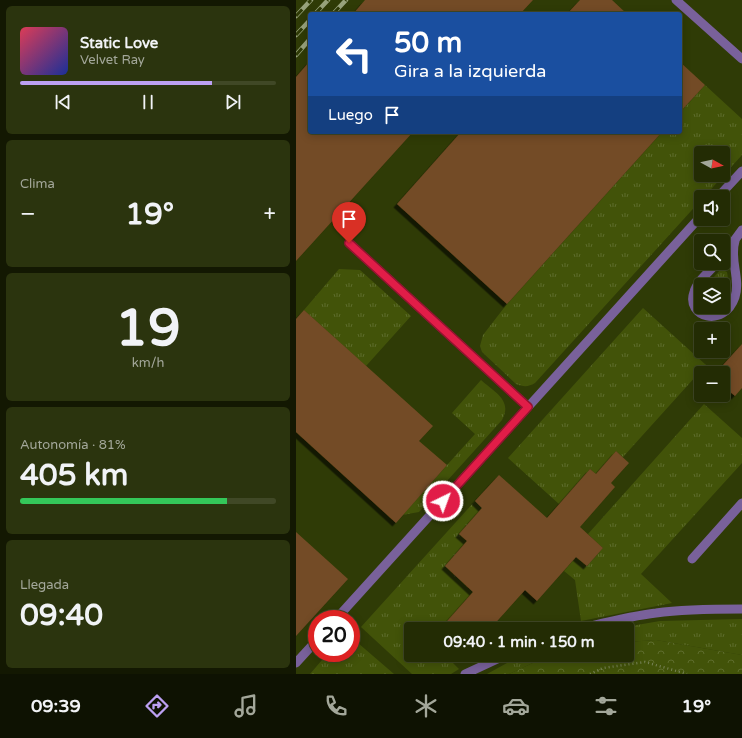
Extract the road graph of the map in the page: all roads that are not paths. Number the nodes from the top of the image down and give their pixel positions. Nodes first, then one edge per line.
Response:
1 (676, 0) edge
2 (742, 59) edge
3 (742, 171) edge
4 (724, 190) edge
5 (694, 224) edge
6 (742, 230) edge
7 (734, 241) junction
8 (349, 243) dead end
9 (730, 246) edge
10 (711, 270) edge
11 (528, 407) junction
12 (742, 503) edge
13 (692, 559) dead end
14 (742, 608) edge
15 (344, 610) edge
16 (606, 622) edge
17 (308, 650) edge
18 (491, 662) edge
19 (296, 663) edge
20 (465, 674) edge

1 - 2 lane
3 - 4 lane
5 - 11 lane
6 - 7 lane
7 - 9 lane
7 - 10 lane
8 - 11 lane
11 - 15 lane
12 - 13 lane
14 - 16 lane
17 - 19 lane
18 - 20 lane

